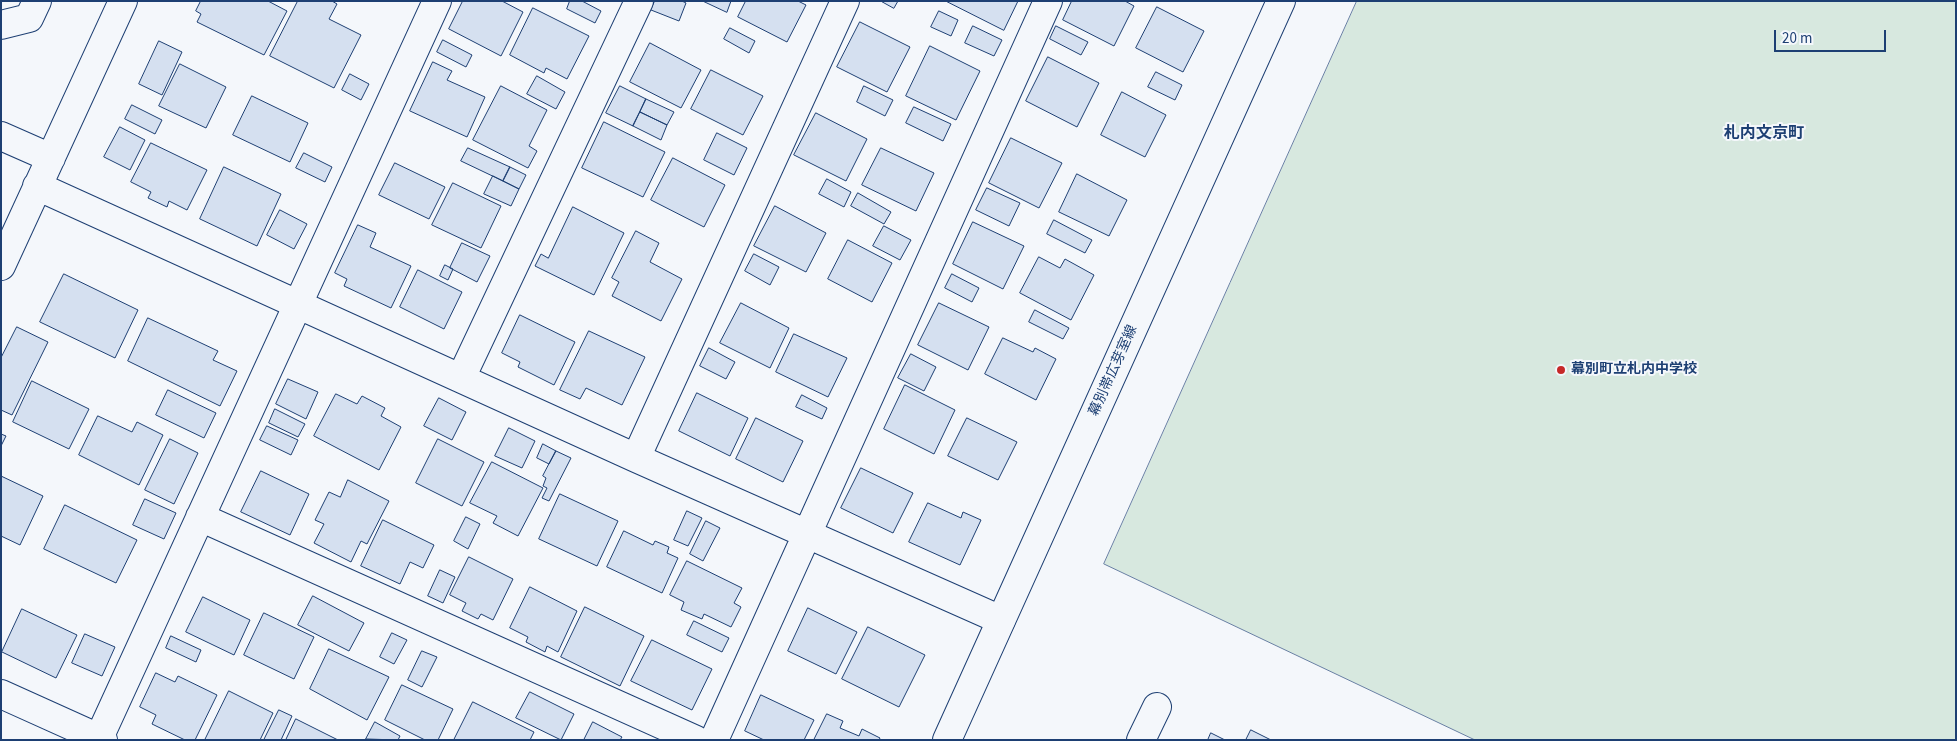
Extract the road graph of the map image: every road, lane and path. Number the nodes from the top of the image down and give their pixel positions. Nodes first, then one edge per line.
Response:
1 (36, 1) edge
2 (123, 1) edge
3 (437, 1) edge
4 (639, 1) edge
5 (845, 1) edge
6 (1048, 1) edge
7 (1282, 1) edge
8 (1, 25) edge
9 (1, 136) edge
10 (51, 158) junction
11 (37, 186) junction
12 (1, 266) edge
13 (298, 304) junction
14 (461, 378) junction
15 (636, 458) junction
16 (200, 517) junction
17 (808, 534) junction
18 (1001, 620) junction
19 (1, 694) edge
20 (1157, 707) dead end
21 (101, 739) edge
22 (696, 740) edge
23 (714, 740) edge
24 (947, 740) edge
25 (1141, 740) edge

1 - 8 street
2 - 10 street
3 - 13 street
4 - 14 street
5 - 15 street
6 - 17 street
7 - 18 street, 幕別帯広芽室線
9 - 10 street
10 - 11 street
11 - 12 street
11 - 13 street
13 - 14 street
13 - 16 street
14 - 15 street
15 - 17 street
16 - 21 street
16 - 22 street
17 - 18 street
17 - 23 street
18 - 24 street, 幕別帯広芽室線
19 - 21 street
20 - 25 street

